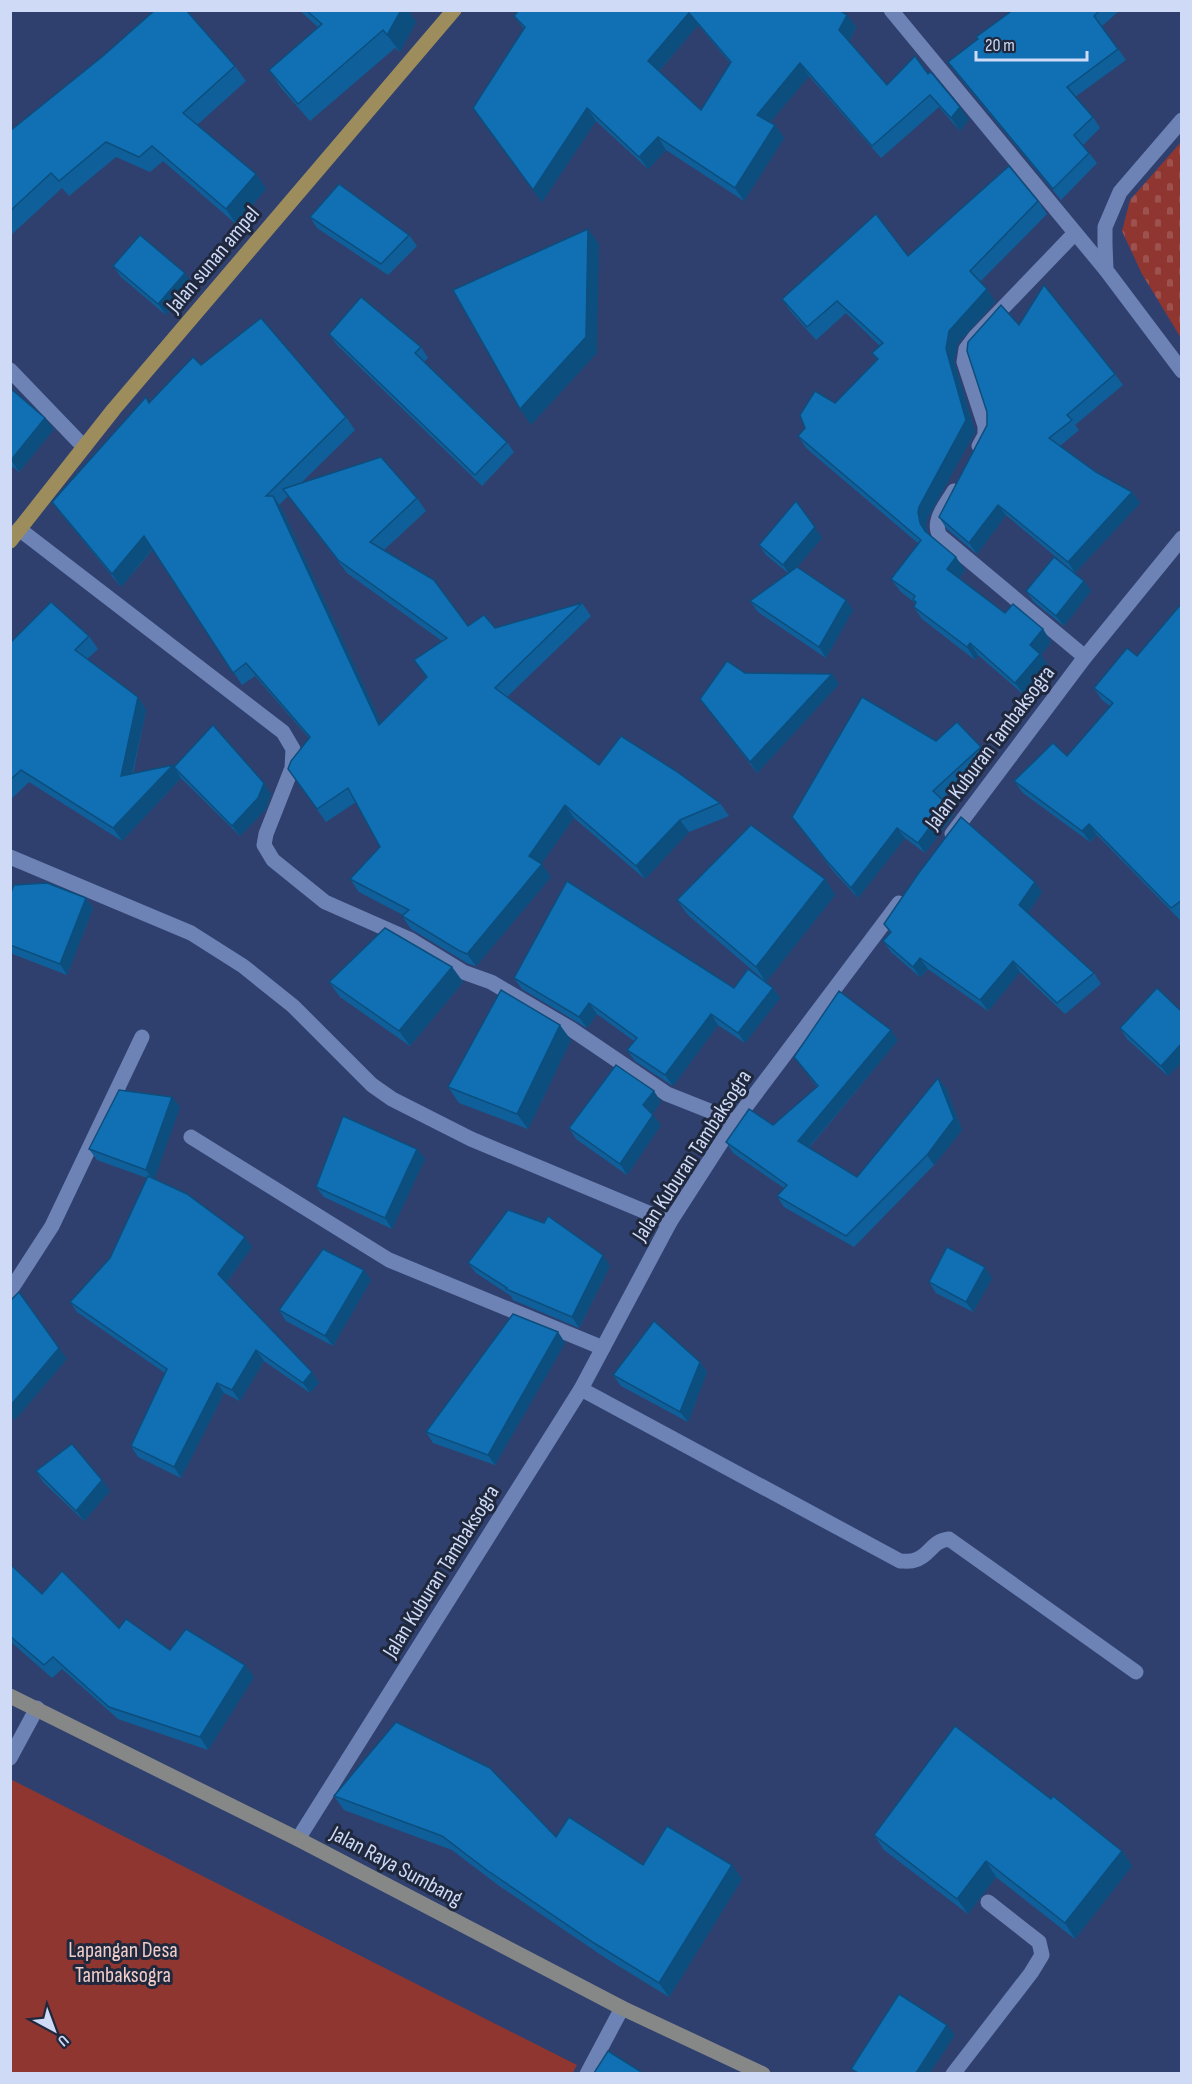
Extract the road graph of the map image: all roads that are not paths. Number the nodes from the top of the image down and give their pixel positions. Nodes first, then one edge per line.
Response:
1 (454, 10) edge
2 (891, 10) edge
3 (1182, 120) edge
4 (1075, 233) junction
5 (1106, 270) junction
6 (10, 370) edge
7 (1182, 371) edge
8 (84, 447) junction
9 (972, 460) edge
10 (961, 479) edge
11 (15, 535) edge
12 (1182, 538) edge
13 (1085, 657) junction
14 (942, 847) edge
15 (10, 857) edge
16 (906, 894) edge
17 (142, 1037) dead end
18 (735, 1121) junction
19 (191, 1137) dead end
20 (670, 1222) junction
21 (10, 1291) edge
22 (603, 1348) junction
23 (581, 1389) junction
24 (1136, 1672) dead end
25 (10, 1696) edge
26 (37, 1708) junction
27 (10, 1758) edge
28 (298, 1839) junction
29 (988, 1902) dead end
30 (622, 2008) junction
31 (587, 2073) edge
32 (763, 2073) edge
33 (953, 2073) edge

1 - 8 main road, Jalan sunan ampel
2 - 4 street
3 - 5 street
4 - 5 street
4 - 9 street
5 - 7 street
6 - 8 street
8 - 11 main road, Jalan sunan ampel
10 - 13 street
11 - 18 street
12 - 13 street, Jalan Kuburan Tambaksogra
13 - 14 street, Jalan Kuburan Tambaksogra
15 - 20 street
16 - 18 street, Jalan Kuburan Tambaksogra
17 - 21 street
18 - 20 street, Jalan Kuburan Tambaksogra
19 - 22 street
20 - 22 street, Jalan Kuburan Tambaksogra
22 - 23 street, Jalan Kuburan Tambaksogra
23 - 24 street
23 - 28 street, Jalan Kuburan Tambaksogra
25 - 26 street, Jalan Raya Sumbang
26 - 27 street
26 - 28 street, Jalan Raya Sumbang
28 - 30 street, Jalan Raya Sumbang
29 - 33 street
30 - 31 street
30 - 32 street, Jalan Raya Sumbang

